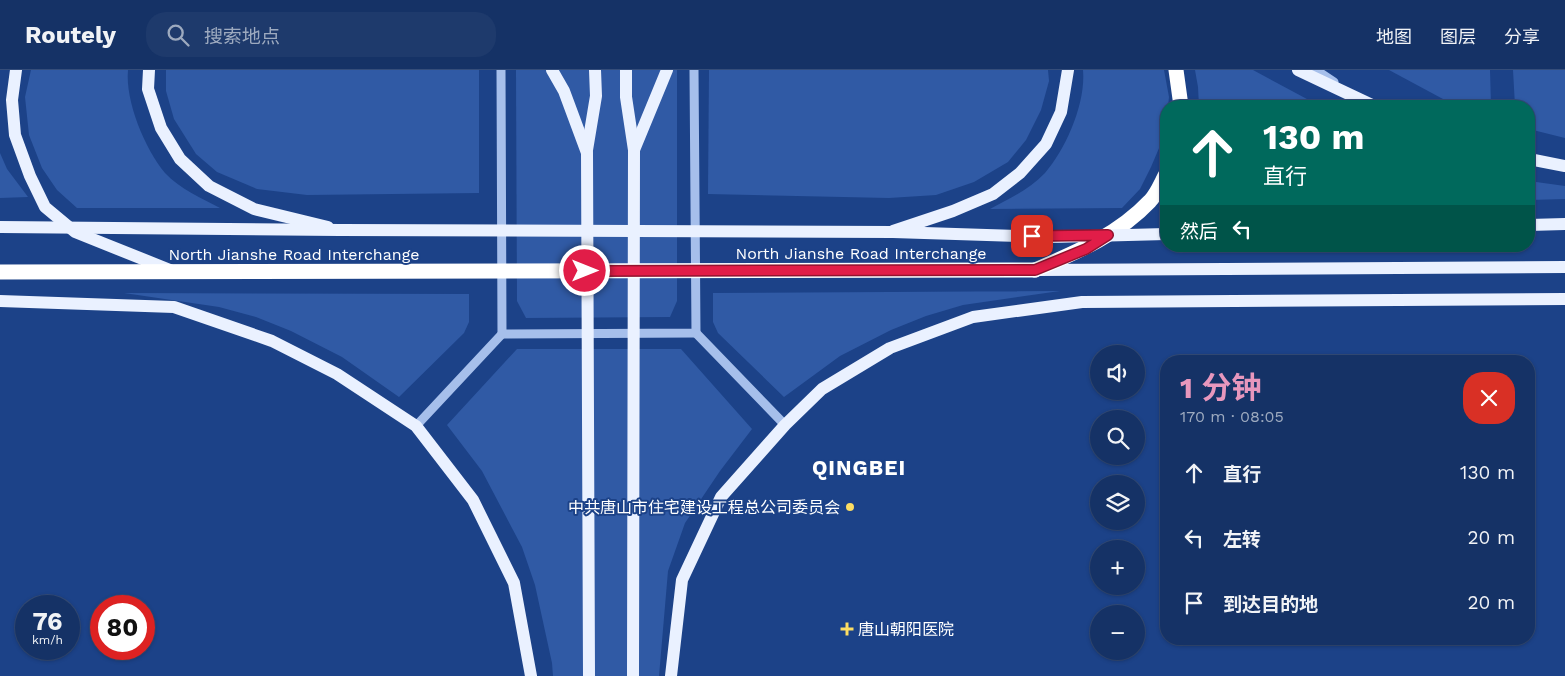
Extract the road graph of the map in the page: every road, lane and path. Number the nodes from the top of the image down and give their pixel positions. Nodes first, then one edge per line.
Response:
1 (16, 70) edge
2 (149, 70) edge
3 (501, 70) edge
4 (552, 70) edge
5 (595, 70) edge
6 (626, 70) edge
7 (667, 70) edge
8 (694, 70) edge
9 (1068, 70) edge
10 (1176, 70) edge
11 (1298, 70) edge
12 (1316, 70) edge
13 (1180, 100) edge
14 (1359, 100) edge
15 (1360, 100) edge
16 (634, 150) junction
17 (587, 153) junction
18 (1535, 160) edge
19 (1565, 166) edge
20 (1160, 185) edge
21 (1565, 224) edge
22 (1535, 225) edge
23 (0, 227) edge
24 (340, 230) junction
25 (893, 232) junction
26 (1113, 232) junction
27 (1160, 234) edge
28 (1565, 267) edge
29 (1035, 270) junction
30 (0, 272) edge
31 (174, 272) junction
32 (1565, 298) edge
33 (0, 301) edge
34 (696, 333) junction
35 (502, 334) junction
36 (785, 425) junction
37 (416, 426) junction
38 (531, 676) edge
39 (589, 676) edge
40 (633, 676) edge
41 (672, 676) edge

1 - 31 main road
2 - 24 main road, bridge
3 - 35 street
4 - 17 main road
5 - 17 main road
6 - 16 main road
7 - 16 main road
8 - 34 street
9 - 25 main road
10 - 13 highway
11 - 14 main road
12 - 15 street
16 - 40 main road, bridge
17 - 39 main road, bridge
18 - 19 main road
20 - 26 highway
21 - 22 main road
23 - 24 main road, North Jianshe Road Interchange, bridge
24 - 25 main road, North Jianshe Road Interchange, bridge
25 - 26 main road, North Jianshe Road Interchange, bridge
26 - 27 main road, North Jianshe Road Interchange, bridge
26 - 29 highway
28 - 29 main road, North Jianshe Road Interchange
29 - 31 highway, North Jianshe Road Interchange, bridge
30 - 31 highway, North Jianshe Road Interchange, bridge
32 - 36 main road
33 - 37 main road
34 - 35 street
34 - 36 street
35 - 37 street
36 - 41 main road
37 - 38 main road

